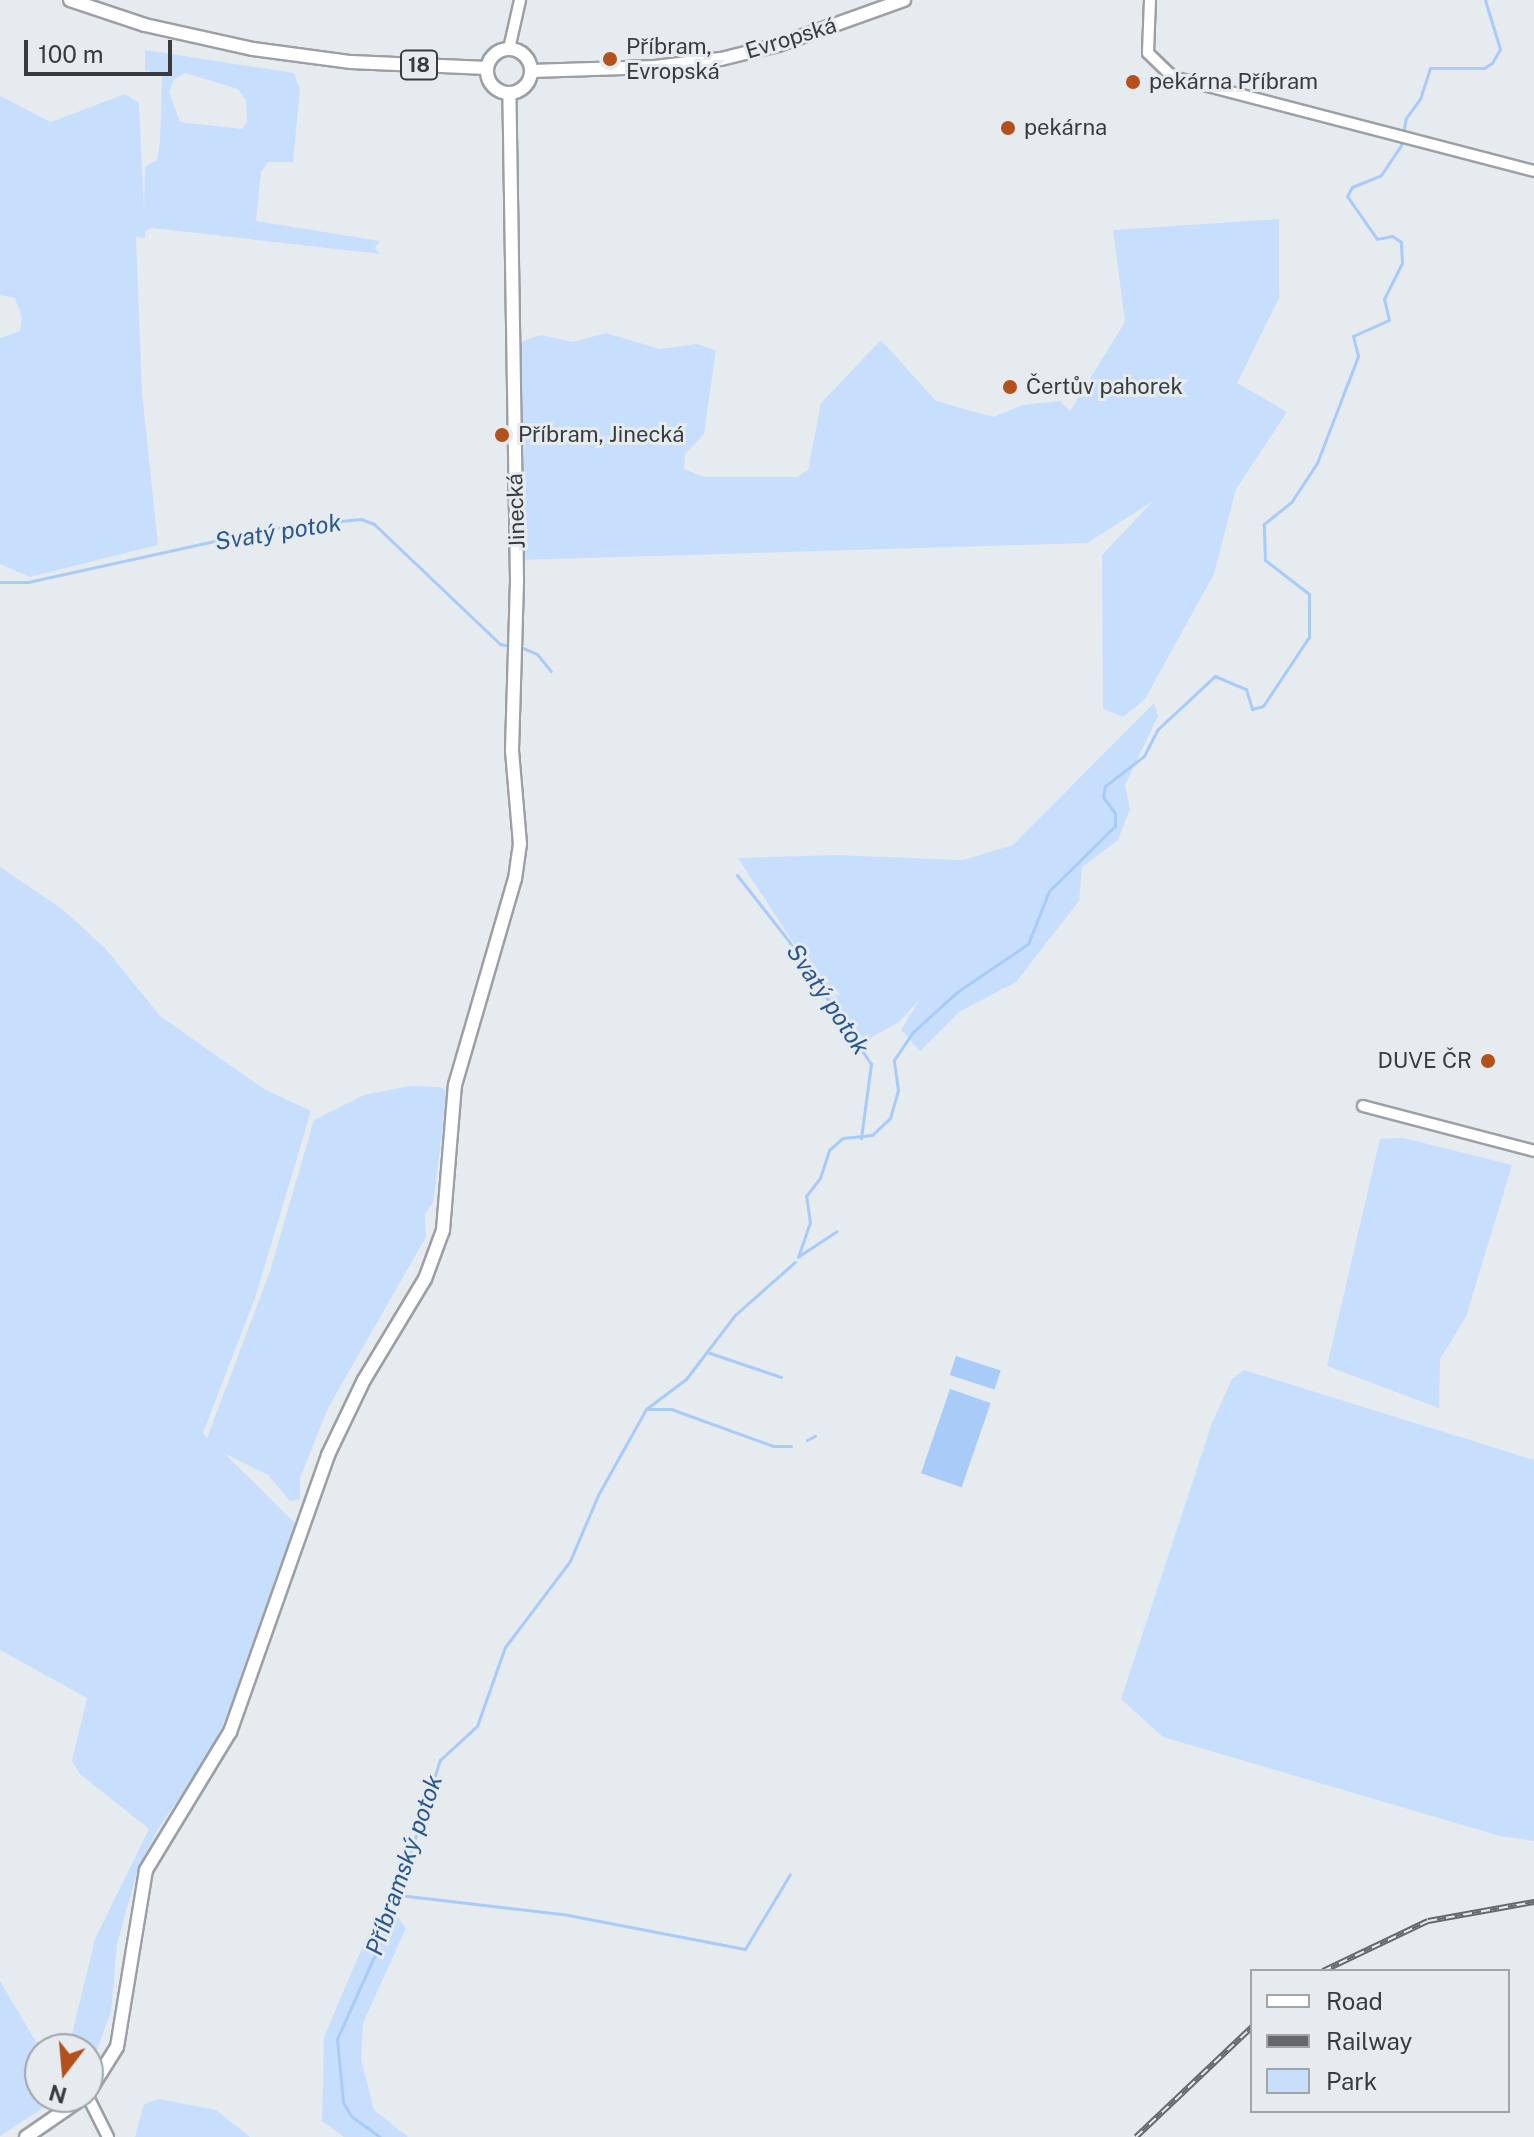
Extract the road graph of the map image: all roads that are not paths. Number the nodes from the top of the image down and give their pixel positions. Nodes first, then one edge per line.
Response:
1 (70, 0) edge
2 (520, 0) edge
3 (904, 0) edge
4 (1150, 0) edge
5 (509, 49) junction
6 (487, 68) junction
7 (531, 71) junction
8 (509, 93) junction
9 (1534, 171) edge
10 (1363, 1106) dead end
11 (1534, 1151) edge
12 (104, 2068) edge
13 (62, 2113) edge
14 (96, 2113) edge
15 (26, 2137) edge
16 (108, 2137) edge

1 - 6 main road, 18
2 - 5 street
3 - 7 main road, Evropská
4 - 9 street
5 - 6 main road
5 - 7 main road
6 - 8 main road
7 - 8 main road
8 - 12 main road, Jinecká
10 - 11 street
13 - 15 main road
14 - 16 street

